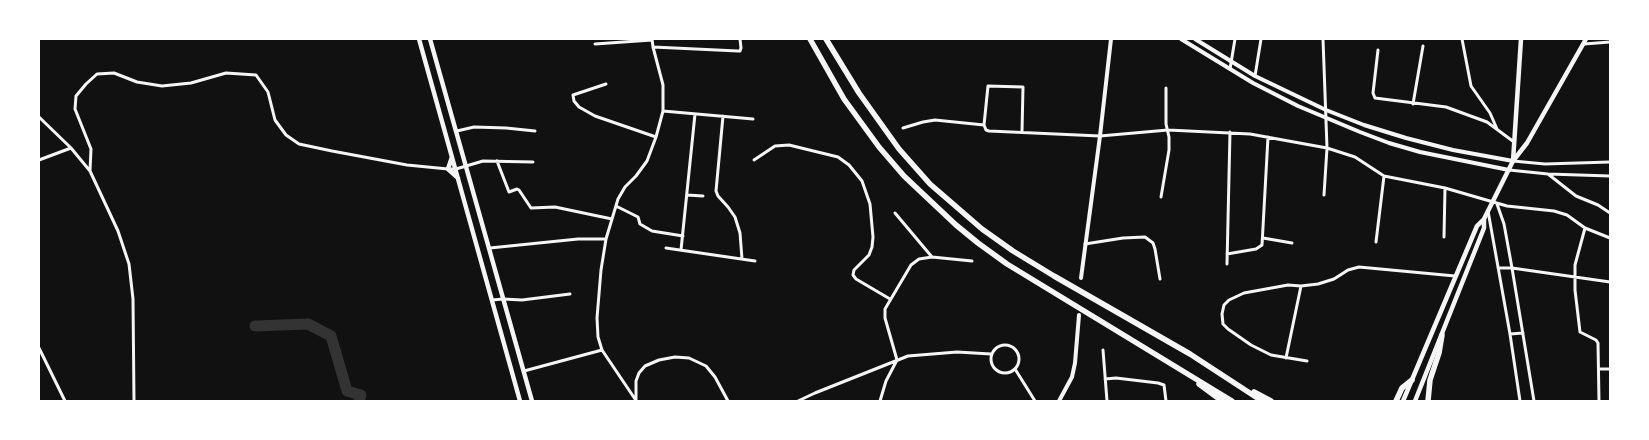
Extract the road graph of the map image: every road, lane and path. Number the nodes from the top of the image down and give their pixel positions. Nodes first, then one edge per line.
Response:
1 (419, 39) edge
2 (430, 39) edge
3 (740, 39) edge
4 (810, 39) edge
5 (826, 39) edge
6 (1111, 39) edge
7 (1181, 39) edge
8 (1195, 39) edge
9 (1235, 39) edge
10 (1261, 39) edge
11 (1323, 39) edge
12 (1462, 39) edge
13 (1521, 39) edge
14 (652, 40) edge
15 (1585, 41) edge
16 (1610, 42) edge
17 (595, 44) dead end
18 (1423, 46) dead end
19 (653, 48) junction
20 (1378, 50) dead end
21 (1231, 62) junction
22 (1230, 69) junction
23 (1254, 76) junction
24 (606, 84) dead end
25 (1166, 88) dead end
26 (1413, 104) junction
27 (1326, 110) junction
28 (663, 111) junction
29 (695, 114) junction
30 (723, 116) junction
31 (39, 117) edge
32 (1326, 118) junction
33 (753, 119) dead end
34 (984, 126) junction
35 (903, 128) dead end
36 (1497, 129) junction
37 (1168, 130) junction
38 (457, 131) junction
39 (535, 131) dead end
40 (1022, 132) junction
41 (1230, 132) junction
42 (1100, 136) junction
43 (656, 137) junction
44 (1268, 137) junction
45 (1514, 142) junction
46 (71, 148) junction
47 (1328, 148) junction
48 (1478, 154) junction
49 (452, 156) junction
50 (39, 160) edge
51 (754, 160) dead end
52 (497, 161) junction
53 (1513, 161) junction
54 (533, 162) dead end
55 (1476, 162) junction
56 (1610, 162) edge
57 (467, 165) junction
58 (448, 169) junction
59 (456, 169) junction
60 (1509, 170) junction
61 (90, 171) junction
62 (1548, 174) junction
63 (1384, 176) junction
64 (1610, 176) edge
65 (459, 180) junction
66 (1445, 188) junction
67 (687, 195) junction
68 (1324, 195) dead end
69 (703, 196) dead end
70 (1161, 197) dead end
71 (1495, 203) junction
72 (616, 206) junction
73 (1488, 211) junction
74 (895, 213) dead end
75 (1610, 213) edge
76 (612, 219) junction
77 (1484, 219) junction
78 (1585, 228) junction
79 (683, 236) junction
80 (1444, 237) dead end
81 (1262, 238) junction
82 (1610, 238) edge
83 (606, 239) junction
84 (1376, 242) dead end
85 (1085, 244) junction
86 (1292, 244) dead end
87 (490, 248) junction
88 (666, 248) dead end
89 (681, 250) junction
90 (1227, 254) junction
91 (932, 257) junction
92 (742, 259) junction
93 (755, 261) dead end
94 (972, 261) dead end
95 (1227, 264) dead end
96 (1498, 268) junction
97 (1512, 268) junction
98 (1455, 276) junction
99 (1574, 277) junction
100 (1081, 278) dead end
101 (1160, 279) dead end
102 (1610, 282) edge
103 (1301, 286) junction
104 (570, 294) dead end
105 (890, 298) junction
106 (503, 299) junction
107 (492, 300) junction
108 (1442, 308) junction
109 (1451, 312) junction
110 (1079, 315) dead end
111 (1523, 333) junction
112 (1510, 334) junction
113 (1442, 335) junction
114 (39, 348) edge
115 (602, 350) junction
116 (1103, 350) dead end
117 (991, 354) junction
118 (1286, 358) junction
119 (897, 360) junction
120 (1307, 361) dead end
121 (1015, 369) junction
122 (1599, 369) junction
123 (1610, 369) edge
124 (524, 371) junction
125 (1190, 375) junction
126 (1228, 378) junction
127 (1105, 379) junction
128 (1412, 380) junction
129 (635, 400) edge
130 (65, 401) edge
131 (134, 401) edge
132 (520, 401) edge
133 (532, 401) edge
134 (728, 401) edge
135 (798, 401) edge
136 (880, 401) edge
137 (1035, 401) edge
138 (1059, 401) edge
139 (1107, 401) edge
140 (1166, 401) edge
141 (1222, 401) edge
142 (1232, 401) edge
143 (1262, 401) edge
144 (1271, 401) edge
145 (1396, 401) edge
146 (1403, 401) edge
147 (1415, 401) edge
148 (1428, 401) edge
149 (1520, 401) edge
150 (1534, 401) edge
151 (1599, 401) edge

1 - 49 main road
2 - 38 main road
3 - 19 street
4 - 125 highway
5 - 126 highway
6 - 42 street
7 - 22 street
8 - 21 street
9 - 21 street
10 - 23 street
11 - 27 street
12 - 36 street
13 - 45 main road
14 - 17 street
14 - 19 street
15 - 16 street
15 - 53 main road
18 - 26 street
19 - 28 street
20 - 26 street
21 - 22 street
21 - 23 street
22 - 32 street
23 - 27 street
24 - 43 street
25 - 37 street
26 - 36 street
27 - 32 street
27 - 48 street
28 - 29 street
28 - 43 street
29 - 30 street
29 - 67 street
30 - 33 street
30 - 92 street
31 - 46 street
32 - 47 street
32 - 55 street
34 - 35 street
34 - 40 street
34 - 40 street
36 - 45 street
37 - 41 street
37 - 42 street
37 - 70 street
38 - 39 street
38 - 57 main road
40 - 42 street
41 - 44 street
41 - 90 street
42 - 85 street
43 - 72 street
44 - 47 street
44 - 81 street
45 - 53 main road
46 - 50 street
46 - 61 street
47 - 63 street
47 - 68 street
48 - 53 street
48 - 55 street
49 - 58 main road
49 - 59 main road
51 - 105 street
52 - 54 street
52 - 57 street
52 - 76 street
53 - 56 street
53 - 60 main road
55 - 60 street
57 - 59 street
57 - 87 main road
58 - 59 street
58 - 61 street
58 - 65 main road
59 - 65 main road
60 - 62 street
60 - 71 main road
61 - 131 street
62 - 64 street
62 - 75 street
63 - 66 street
63 - 84 street
65 - 107 main road
66 - 71 street
66 - 80 street
67 - 69 street
67 - 79 street
71 - 73 main road
71 - 78 street
71 - 97 street
72 - 76 street
72 - 79 street
73 - 77 main road
73 - 96 street
74 - 91 street
76 - 83 street
77 - 98 main road
77 - 109 main road
78 - 82 street
78 - 99 street
79 - 89 street
81 - 86 street
81 - 90 street
83 - 87 street
83 - 115 street
85 - 100 street
85 - 101 street
87 - 106 main road
88 - 89 street
89 - 92 street
90 - 95 street
91 - 94 street
91 - 105 street
92 - 93 street
96 - 97 street
96 - 112 street
97 - 99 street
97 - 111 street
98 - 103 street
98 - 108 main road
99 - 102 street
99 - 122 street
103 - 118 street
103 - 118 street
104 - 106 street
105 - 119 street
106 - 107 street
106 - 124 main road
107 - 132 main road
108 - 109 main road
108 - 128 main road
109 - 113 main road
110 - 138 street
111 - 112 street
111 - 150 street
112 - 149 street
113 - 147 main road
113 - 148 highway
114 - 130 street
115 - 124 street
115 - 129 street
116 - 127 street
117 - 119 street
117 - 121 street
117 - 121 street
118 - 120 street
119 - 135 street
119 - 136 street
121 - 137 street
122 - 123 street
122 - 151 street
124 - 133 main road
125 - 141 highway
125 - 142 highway
126 - 143 highway
126 - 144 highway
127 - 139 street
127 - 140 street
128 - 145 highway
128 - 146 main road
129 - 134 street

